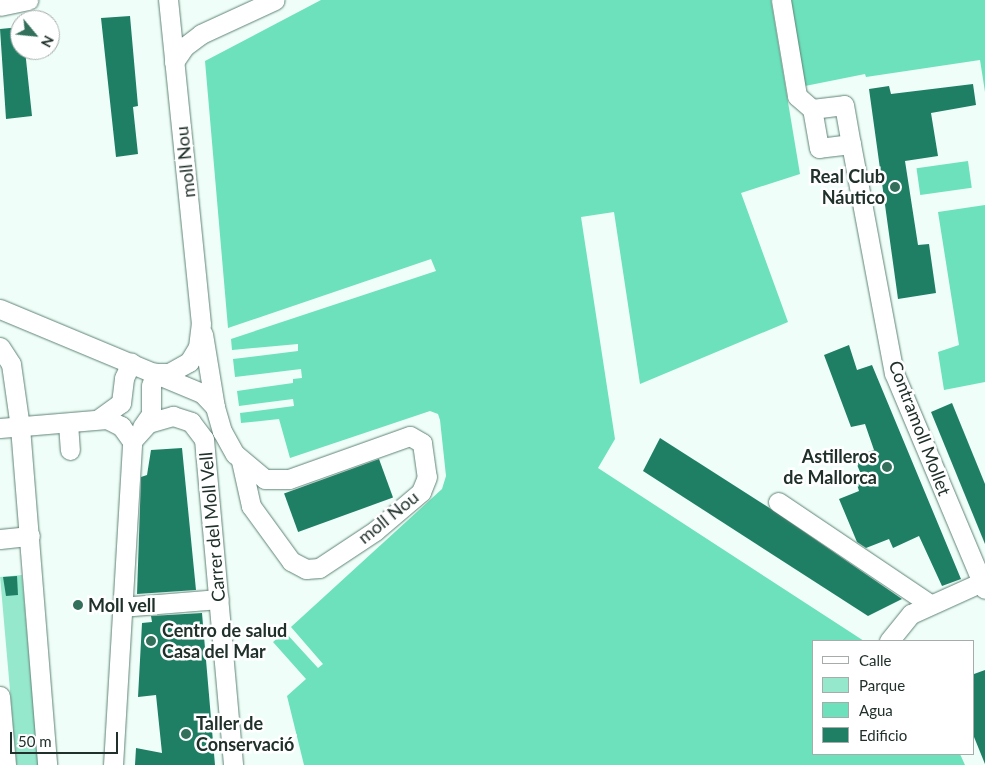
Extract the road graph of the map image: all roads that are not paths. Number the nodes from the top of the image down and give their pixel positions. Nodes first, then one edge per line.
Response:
1 (28, 0) edge
2 (168, 0) edge
3 (275, 0) edge
4 (781, 0) edge
5 (0, 6) edge
6 (245, 7) edge
7 (171, 26) junction
8 (201, 34) junction
9 (174, 62) junction
10 (812, 109) junction
11 (851, 144) junction
12 (0, 309) edge
13 (201, 324) junction
14 (0, 347) edge
15 (131, 362) junction
16 (5, 366) edge
17 (155, 372) junction
18 (215, 407) junction
19 (100, 418) junction
20 (68, 423) junction
21 (20, 427) junction
22 (0, 428) edge
23 (137, 434) junction
24 (70, 450) dead end
25 (242, 461) junction
26 (778, 502) dead end
27 (30, 536) junction
28 (0, 539) edge
29 (984, 586) edge
30 (219, 600) junction
31 (931, 605) junction
32 (121, 607) junction
33 (890, 640) edge
34 (0, 696) edge
35 (6, 765) edge
36 (47, 765) edge
37 (112, 765) edge
38 (233, 765) edge

1 - 5 street
2 - 7 street, moll Nou
3 - 6 street
4 - 10 street
6 - 8 street
7 - 8 street
7 - 9 street, moll Nou
8 - 9 street
9 - 13 street, moll Nou
10 - 11 street
10 - 11 street, Contramoll Mollet
11 - 29 street, Contramoll Mollet
12 - 15 street
13 - 17 street, moll Nou
13 - 18 street, moll Nou
14 - 16 street
15 - 17 street
15 - 19 street
16 - 21 street
17 - 18 street, moll Nou
17 - 23 street
18 - 25 street, moll Nou
19 - 20 street
19 - 23 street
20 - 21 street
20 - 24 street
21 - 22 street
21 - 27 street
23 - 30 street, Carrer del Moll Vell
23 - 32 street
25 - 25 street, moll Nou
26 - 31 street
27 - 28 street
27 - 36 street
29 - 31 street
30 - 32 street
30 - 38 street, Carrer del Moll Vell
31 - 33 street
32 - 37 street
34 - 35 street

